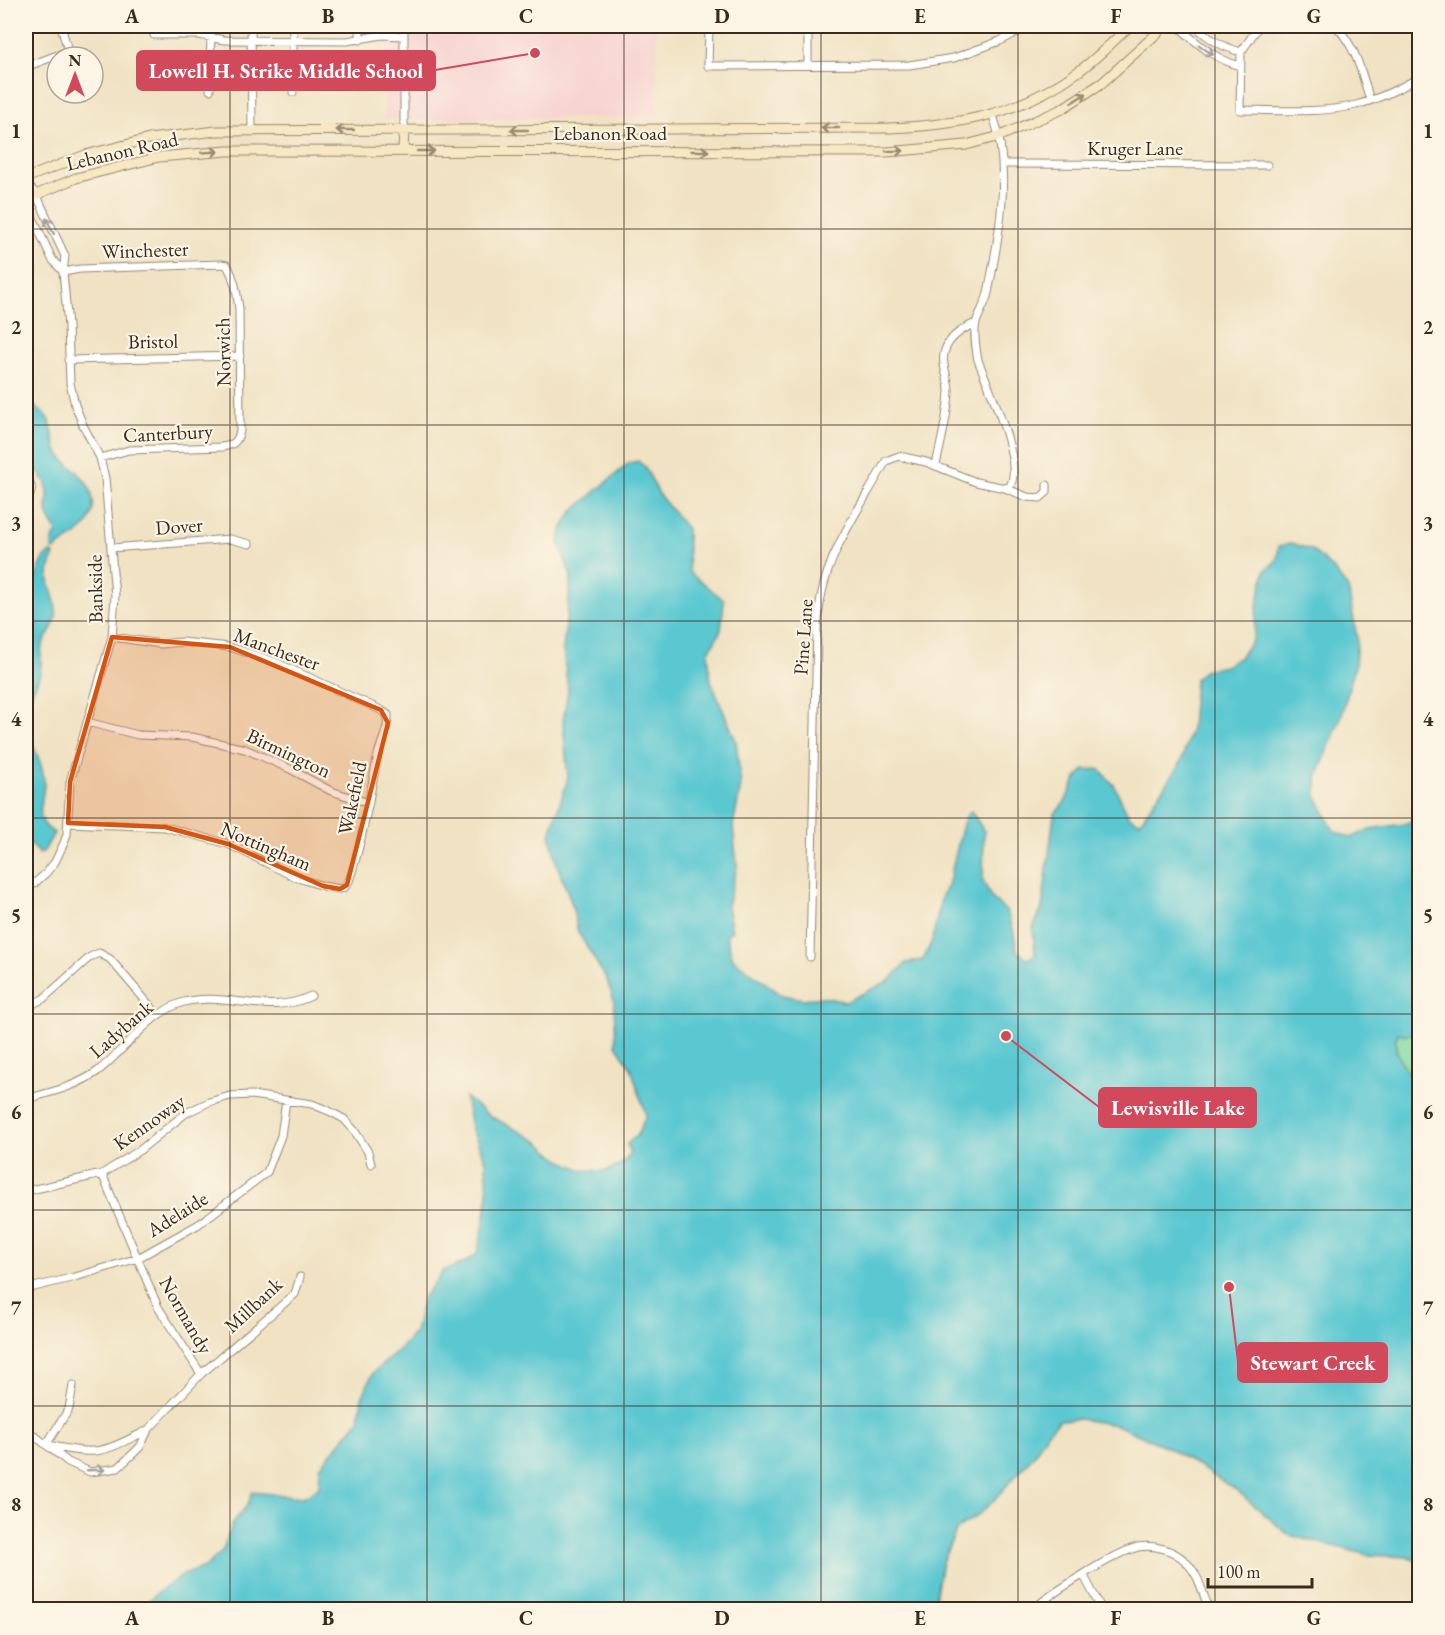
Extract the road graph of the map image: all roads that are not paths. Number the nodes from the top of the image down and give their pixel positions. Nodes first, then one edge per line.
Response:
1 (61, 26) edge
2 (154, 26) edge
3 (211, 26) edge
4 (251, 26) edge
5 (293, 26) edge
6 (360, 26) edge
7 (404, 26) edge
8 (709, 26) edge
9 (808, 26) edge
10 (1030, 26) edge
11 (1130, 26) edge
12 (1165, 26) edge
13 (1178, 26) edge
14 (1196, 26) edge
15 (1259, 26) edge
16 (1336, 26) edge
17 (404, 36) junction
18 (211, 38) junction
19 (360, 40) junction
20 (251, 41) junction
21 (293, 41) junction
22 (1241, 52) junction
23 (808, 65) junction
24 (1240, 66) junction
25 (26, 67) edge
26 (1419, 78) edge
27 (210, 90) dead end
28 (293, 92) dead end
29 (1370, 100) junction
30 (993, 115) junction
31 (404, 129) junction
32 (252, 130) junction
33 (1000, 136) junction
34 (404, 151) junction
35 (1003, 164) junction
36 (1267, 165) dead end
37 (26, 178) edge
38 (26, 183) edge
39 (36, 194) junction
40 (26, 201) edge
41 (227, 266) joint
42 (63, 272) junction
43 (976, 323) junction
44 (240, 356) junction
45 (68, 360) junction
46 (237, 440) joint
47 (100, 458) junction
48 (936, 465) junction
49 (26, 477) edge
50 (1047, 485) dead end
51 (1005, 488) junction
52 (26, 502) edge
53 (249, 544) dead end
54 (111, 548) junction
55 (112, 637) junction
56 (388, 715) joint
57 (87, 722) junction
58 (369, 803) junction
59 (68, 823) junction
60 (345, 887) joint
61 (26, 891) edge
62 (810, 957) dead end
63 (311, 996) dead end
64 (26, 1007) edge
65 (158, 1015) junction
66 (26, 1099) edge
67 (286, 1100) junction
68 (371, 1164) dead end
69 (102, 1174) junction
70 (26, 1191) edge
71 (138, 1258) junction
72 (300, 1277) dead end
73 (26, 1289) edge
74 (201, 1374) junction
75 (73, 1384) dead end
76 (26, 1429) edge
77 (148, 1430) junction
78 (46, 1445) junction
79 (1084, 1576) junction
80 (1032, 1610) edge
81 (1102, 1610) edge
82 (1210, 1610) edge

1 - 25 street
2 - 18 street
3 - 18 street
4 - 20 street
5 - 21 street
6 - 19 street
7 - 17 street
8 - 23 street
9 - 23 street
10 - 23 street
11 - 30 main road, Lebanon Road
33 -> 12 main road, Lebanon Road
13 -> 24 street
14 - 22 street
15 - 22 street
16 - 29 street
17 - 19 street
17 - 31 street
18 - 20 street
18 - 27 street
19 - 21 street
20 - 21 street
20 - 32 street
21 - 28 street
22 - 24 street
24 - 29 street
26 - 29 street
30 -> 31 main road, Lebanon Road
30 - 33 street
31 -> 32 main road, Lebanon Road
31 - 34 main road
32 - 37 main road, Lebanon Road
34 -> 33 main road, Lebanon Road
33 - 35 street
39 -> 34 main road, Lebanon Road
35 - 36 street, Kruger Lane
35 - 43 street
38 - 39 street, Bankside
39 - 40 main road, Lebanon Road
42 -> 39 street, Bankside
40 - 42 street, Bankside
41 - 42 street, Winchester
41 - 44 street, Norwich
42 - 45 street, Bankside
43 - 48 street
43 - 51 street
44 - 45 street, Bristol
44 - 46 street, Norwich
45 - 47 street, Bankside
46 - 47 street, Canterbury
47 - 54 street, Bankside
48 - 51 street, Pine Lane
48 - 62 street, Pine Lane
49 - 52 street
50 - 51 street, Pine Lane
53 - 54 street, Dover
54 - 55 street, Bankside
55 - 56 street, Manchester
55 - 57 street, Bankside
56 - 58 street, Wakefield
57 - 58 street, Birmington
57 - 59 street, Bankside
58 - 60 street, Wakefield
59 - 60 street, Nottingham
59 - 61 street, Bankside
63 - 65 street, Ladybank
64 - 65 street
65 - 66 street, Ladybank
67 - 68 street, Kennoway
67 - 69 street, Kennoway
67 - 71 street, Adelaide
69 - 70 street, Kennoway
69 - 71 street, Normandy
71 - 73 street, Adelaide
71 - 74 street, Normandy
72 - 74 street, Millbank
74 - 77 street, Millbank
75 - 78 street
76 - 78 street, Millbank
77 - 78 street, Millbank
78 -> 77 street, Millbank
79 - 80 street
79 - 81 street
79 - 82 street

